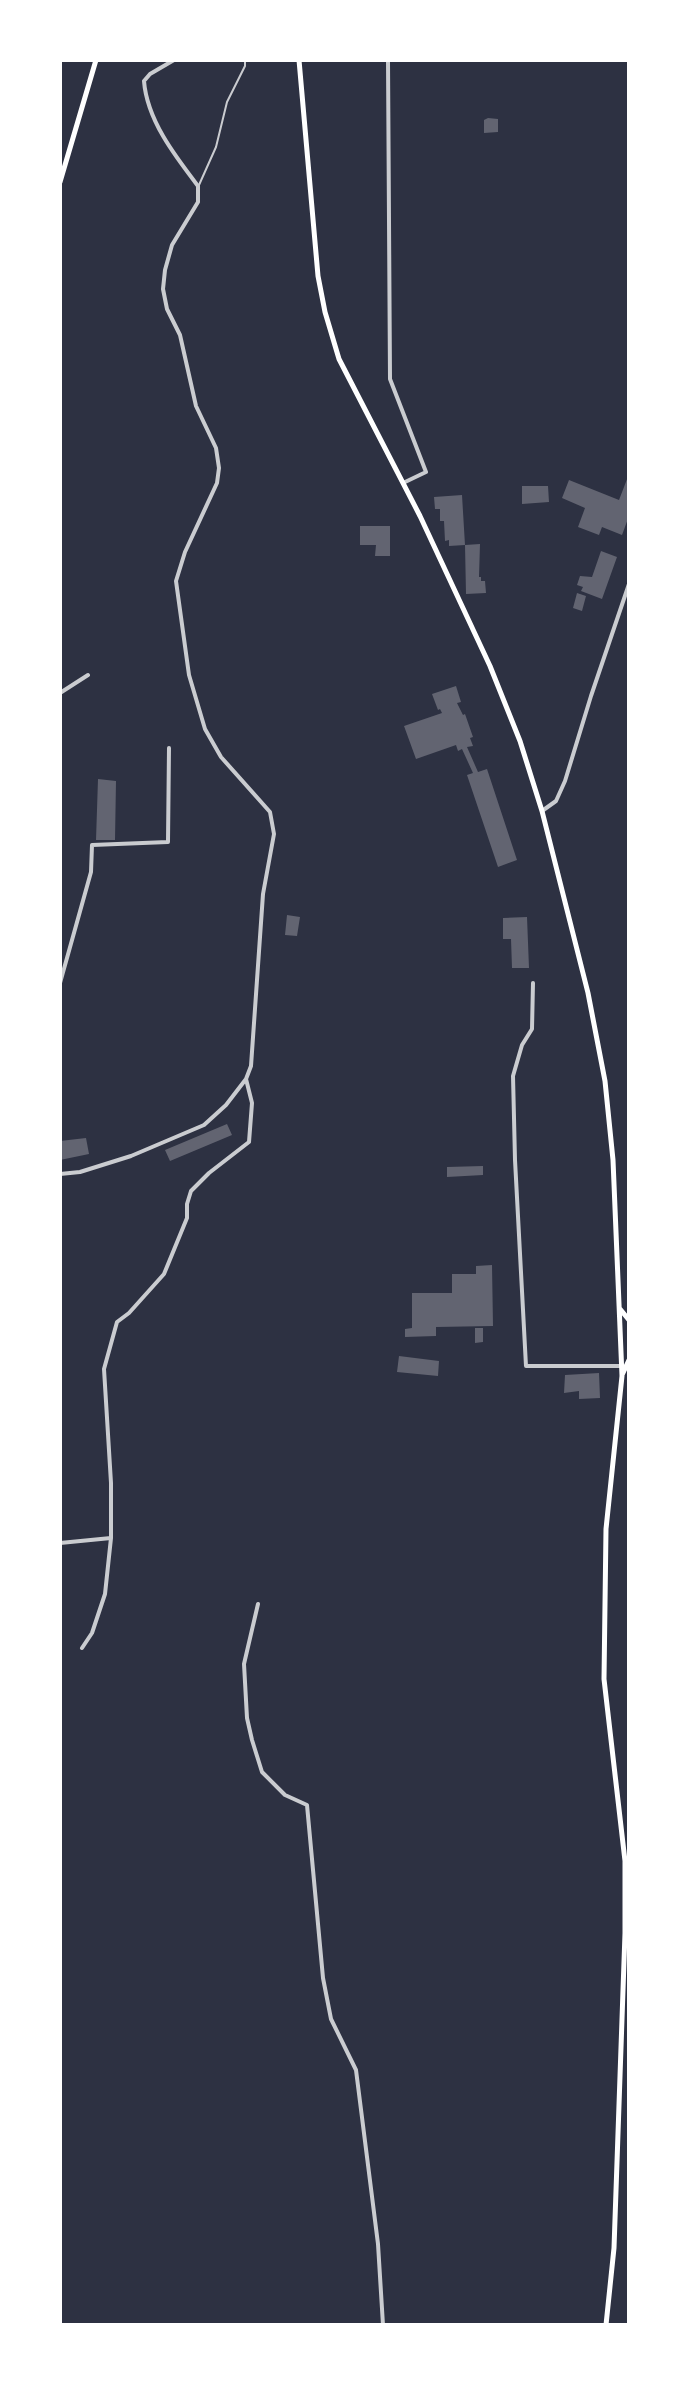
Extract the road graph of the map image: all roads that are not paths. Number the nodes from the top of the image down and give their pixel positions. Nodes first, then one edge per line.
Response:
1 (96, 60) edge
2 (174, 60) edge
3 (245, 60) edge
4 (299, 60) edge
5 (388, 60) edge
6 (60, 182) edge
7 (198, 186) junction
8 (403, 483) junction
9 (629, 584) edge
10 (88, 675) dead end
11 (60, 693) edge
12 (169, 748) dead end
13 (542, 811) junction
14 (60, 983) edge
15 (533, 983) dead end
16 (246, 1079) junction
17 (60, 1174) edge
18 (618, 1307) junction
19 (629, 1320) edge
20 (629, 1360) edge
21 (621, 1366) junction
22 (622, 1376) junction
23 (111, 1538) junction
24 (60, 1543) edge
25 (258, 1604) dead end
26 (82, 1648) dead end
27 (383, 2325) edge
28 (606, 2325) edge

1 - 6 main road
2 - 7 street
3 - 7 lane
4 - 8 main road
5 - 8 street
7 - 16 street
8 - 13 main road
9 - 13 street
10 - 11 street
12 - 14 street
13 - 18 main road
15 - 21 street
16 - 17 street
16 - 23 street
18 - 19 main road
18 - 21 main road
20 - 22 main road
21 - 22 main road
22 - 28 main road
23 - 24 street
23 - 26 street
25 - 27 street

